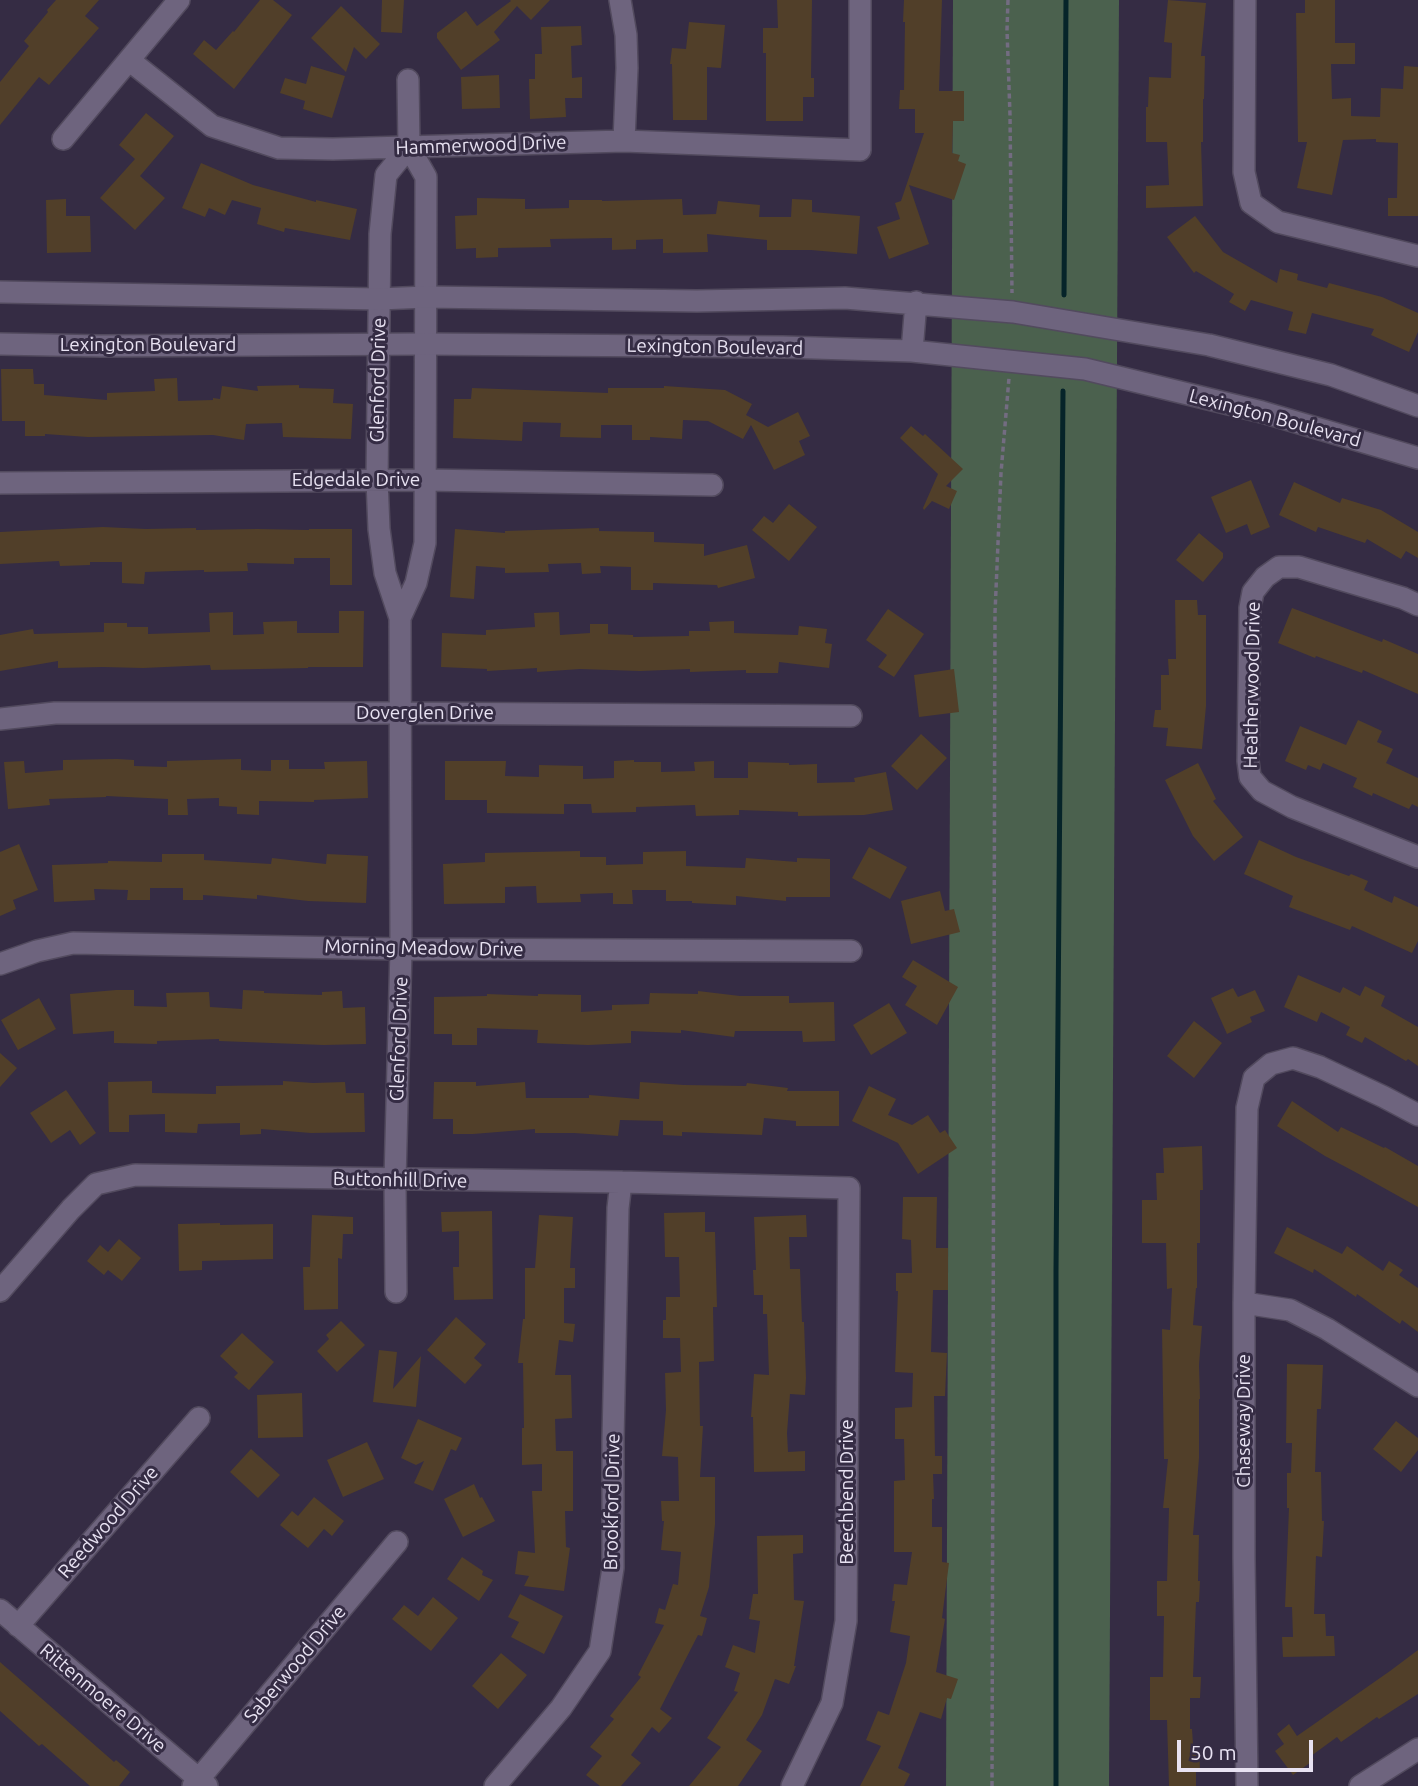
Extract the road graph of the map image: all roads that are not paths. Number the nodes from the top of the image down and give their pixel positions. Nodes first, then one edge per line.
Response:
1 (179, 0) edge
2 (620, 0) edge
3 (860, 0) edge
4 (1245, 0) edge
5 (128, 60) junction
6 (408, 80) dead end
7 (63, 139) dead end
8 (624, 141) junction
9 (409, 147) junction
10 (1418, 256) edge
11 (0, 292) edge
12 (427, 297) junction
13 (379, 299) junction
14 (916, 302) junction
15 (0, 344) edge
16 (379, 344) junction
17 (426, 344) junction
18 (912, 351) junction
19 (1418, 406) edge
20 (1418, 458) edge
21 (377, 480) junction
22 (426, 480) junction
23 (0, 483) edge
24 (712, 485) dead end
25 (1418, 605) edge
26 (400, 618) junction
27 (401, 713) junction
28 (851, 716) dead end
29 (0, 719) edge
30 (1418, 857) edge
31 (401, 949) junction
32 (851, 951) dead end
33 (0, 964) edge
34 (1418, 1115) edge
35 (395, 1180) junction
36 (621, 1182) junction
37 (849, 1188) joint
38 (0, 1291) edge
39 (396, 1292) dead end
40 (1244, 1303) junction
41 (1418, 1386) edge
42 (199, 1418) dead end
43 (397, 1542) dead end
44 (0, 1610) edge
45 (18, 1626) junction
46 (1418, 1749) edge
47 (200, 1784) edge
48 (495, 1786) edge
49 (792, 1786) edge
50 (1247, 1786) edge
51 (1360, 1786) edge

1 - 5 street
2 - 8 street
3 - 8 street, Hammerwood Drive
4 - 10 street
5 - 7 street
5 - 9 street, Hammerwood Drive
6 - 9 street, Glenford Drive
8 - 9 street, Hammerwood Drive
9 - 12 street, Glenford Drive
9 - 13 street, Glenford Drive
11 - 13 street
12 - 13 street
12 - 14 street
12 - 17 street, Glenford Drive
13 - 16 street, Glenford Drive
14 - 18 street
14 - 19 street
15 - 16 street, Lexington Boulevard
16 - 17 street, Lexington Boulevard
16 - 21 street, Glenford Drive
17 - 18 street, Lexington Boulevard
17 - 22 street, Glenford Drive
18 - 20 street, Lexington Boulevard
21 - 22 street, Edgedale Drive
21 - 23 street, Edgedale Drive
21 - 26 street, Glenford Drive
22 - 24 street, Edgedale Drive
22 - 26 street, Glenford Drive
25 - 30 street, Heatherwood Drive
26 - 27 street, Glenford Drive
27 - 28 street, Doverglen Drive
27 - 29 street, Doverglen Drive
27 - 31 street, Glenford Drive
31 - 32 street, Morning Meadow Drive
31 - 33 street, Morning Meadow Drive
31 - 35 street, Glenford Drive
34 - 40 street, Chaseway Drive
35 - 36 street, Buttonhill Drive
35 - 38 street, Buttonhill Drive
35 - 39 street, Glenford Drive
36 - 37 street, Buttonhill Drive
36 - 48 street, Brookford Drive
37 - 49 street, Beechbend Drive
40 - 41 street
40 - 50 street, Chaseway Drive
42 - 45 street, Reedwood Drive
43 - 47 street, Saberwood Drive
44 - 45 street, Rittenmoere Drive
45 - 47 street, Rittenmoere Drive
46 - 51 street

